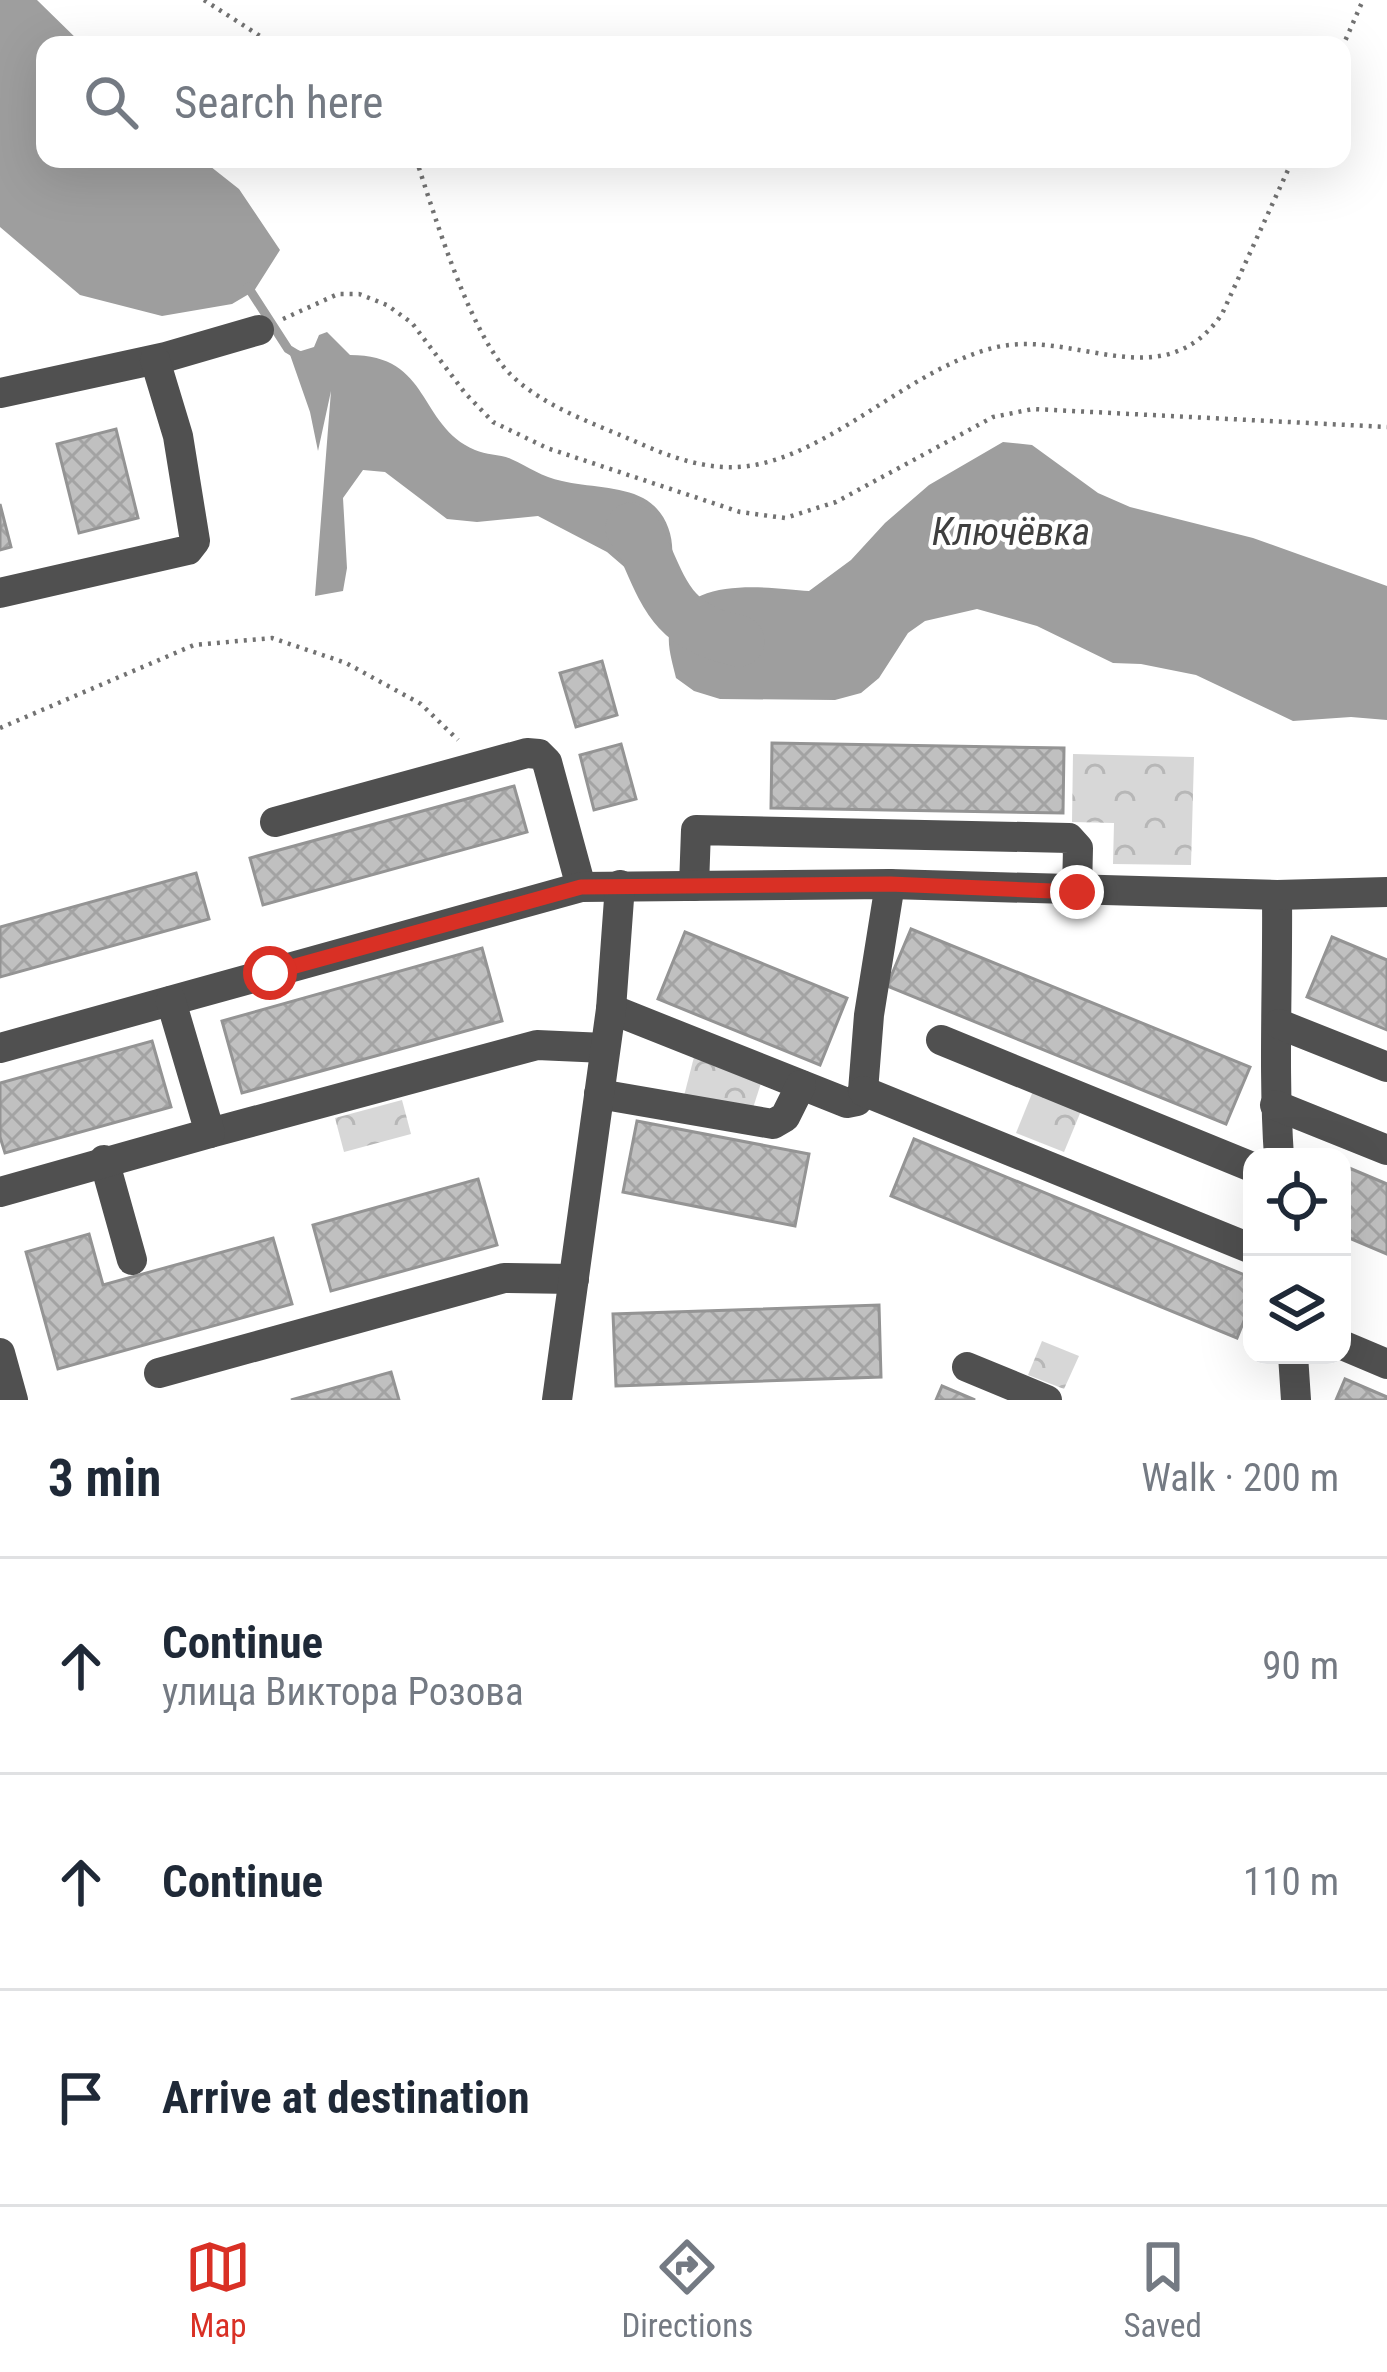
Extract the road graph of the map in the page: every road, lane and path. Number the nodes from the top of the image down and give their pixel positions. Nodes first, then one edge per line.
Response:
1 (204, 0) edge
2 (1363, 0) edge
3 (260, 36) edge
4 (1347, 36) edge
5 (419, 168) edge
6 (1289, 168) edge
7 (316, 303) dead end
8 (259, 330) dead end
9 (155, 359) junction
10 (0, 393) edge
11 (1387, 427) edge
12 (0, 593) edge
13 (0, 728) edge
14 (485, 765) junction
15 (275, 822) dead end
16 (890, 884) junction
17 (620, 885) junction
18 (694, 886) junction
19 (581, 887) junction
20 (1077, 892) junction
21 (1387, 892) edge
22 (1276, 895) junction
23 (171, 1001) junction
24 (611, 1009) junction
25 (1279, 1024) junction
26 (941, 1040) dead end
27 (0, 1048) edge
28 (605, 1048) junction
29 (1387, 1067) edge
30 (801, 1084) junction
31 (863, 1091) junction
32 (599, 1094) junction
33 (1275, 1106) junction
34 (210, 1133) junction
35 (1278, 1148) edge
36 (1387, 1150) edge
37 (104, 1160) junction
38 (1243, 1163) edge
39 (0, 1192) edge
40 (1243, 1245) edge
41 (132, 1260) dead end
42 (574, 1279) junction
43 (1351, 1349) edge
44 (0, 1353) edge
45 (1294, 1364) edge
46 (1387, 1364) edge
47 (967, 1367) dead end
48 (159, 1373) dead end
49 (13, 1400) edge
50 (557, 1400) edge
51 (1047, 1400) edge
52 (1296, 1400) edge

1 - 3 path
2 - 4 path
5 - 6 path
7 - 11 path
8 - 9 street
9 - 10 street
9 - 12 street
13 - 14 path
14 - 15 street
14 - 19 street
16 - 18 street
16 - 20 street
16 - 31 street
17 - 18 street
17 - 19 street
17 - 24 street
18 - 20 street
19 - 23 street
20 - 22 street
21 - 22 street
22 - 25 street
23 - 27 street
23 - 34 street
24 - 28 street
24 - 30 street
25 - 29 street
25 - 33 street
26 - 38 street
28 - 32 street
28 - 34 street
30 - 31 street
30 - 32 street
31 - 40 street
32 - 42 street
33 - 35 street
33 - 36 street
34 - 37 street
37 - 39 street
37 - 41 street
42 - 48 street
42 - 50 street
43 - 46 street
44 - 49 street
45 - 52 street
47 - 51 street

